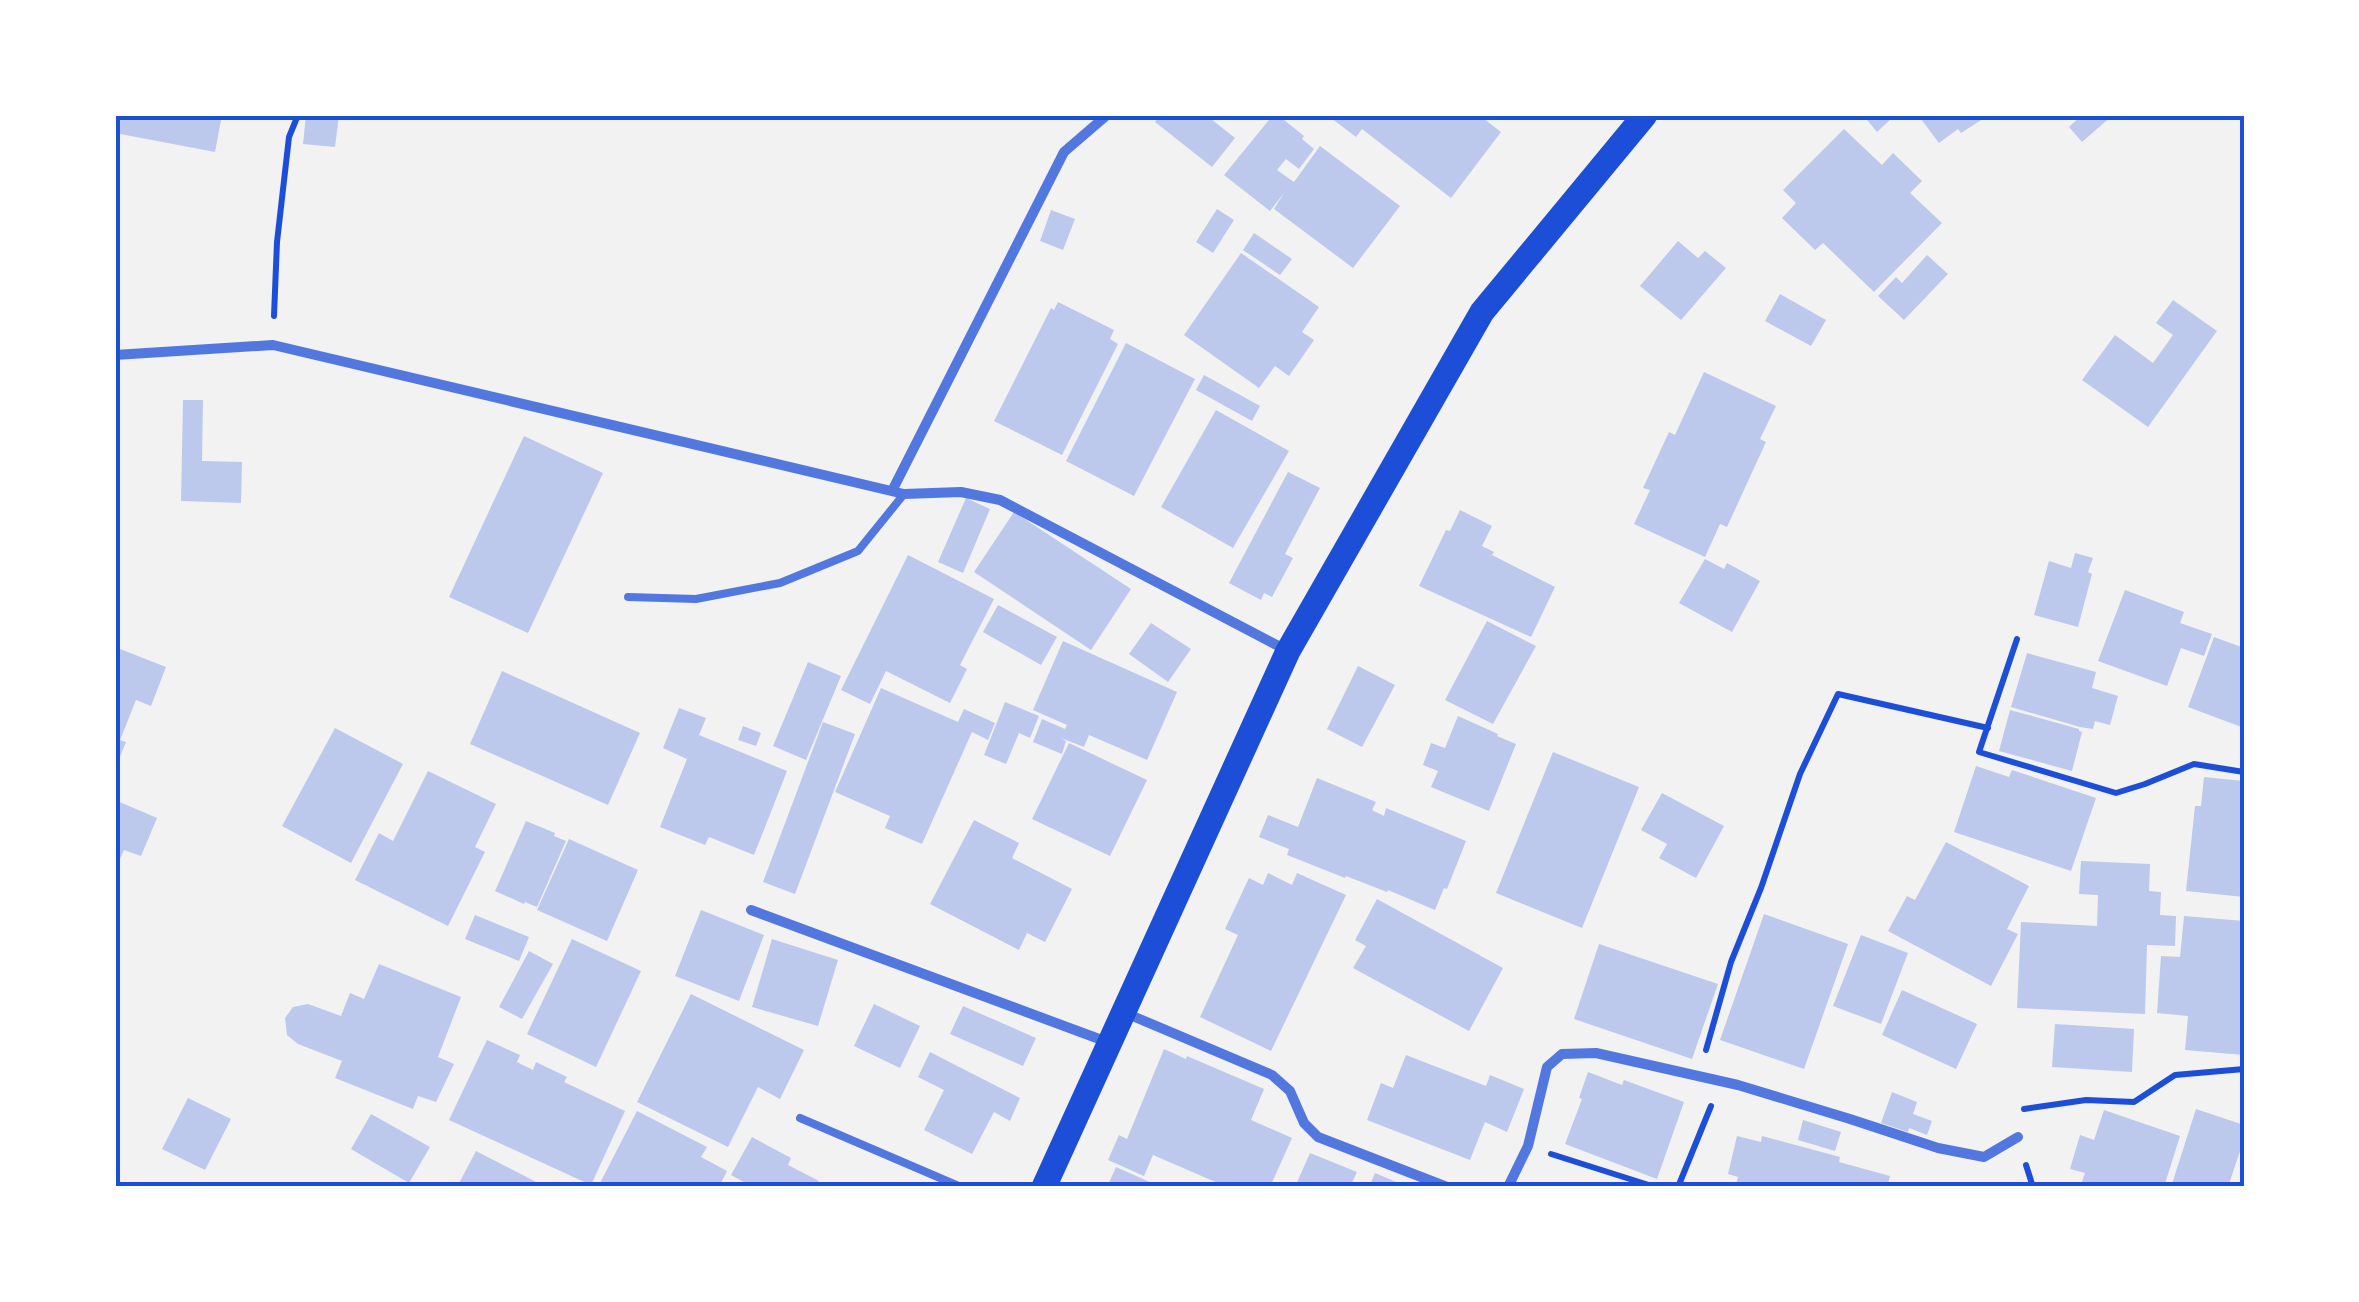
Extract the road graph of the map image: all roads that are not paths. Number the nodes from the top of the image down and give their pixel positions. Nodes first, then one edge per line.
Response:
1 (1107, 115) edge
2 (1644, 115) edge
3 (116, 356) edge
4 (898, 492) junction
5 (628, 597) dead end
6 (1288, 651) junction
7 (751, 910) dead end
8 (1123, 1012) junction
9 (1110, 1043) junction
10 (800, 1118) dead end
11 (2018, 1138) road end
12 (961, 1187) edge
13 (1044, 1187) edge
14 (1446, 1187) edge
15 (1508, 1187) edge

1 - 4 street
2 - 6 main road
3 - 4 street
4 - 5 lane
4 - 6 street
6 - 8 main road
7 - 9 street
8 - 9 main road
8 - 14 street
9 - 13 main road
10 - 12 lane
11 - 15 street

